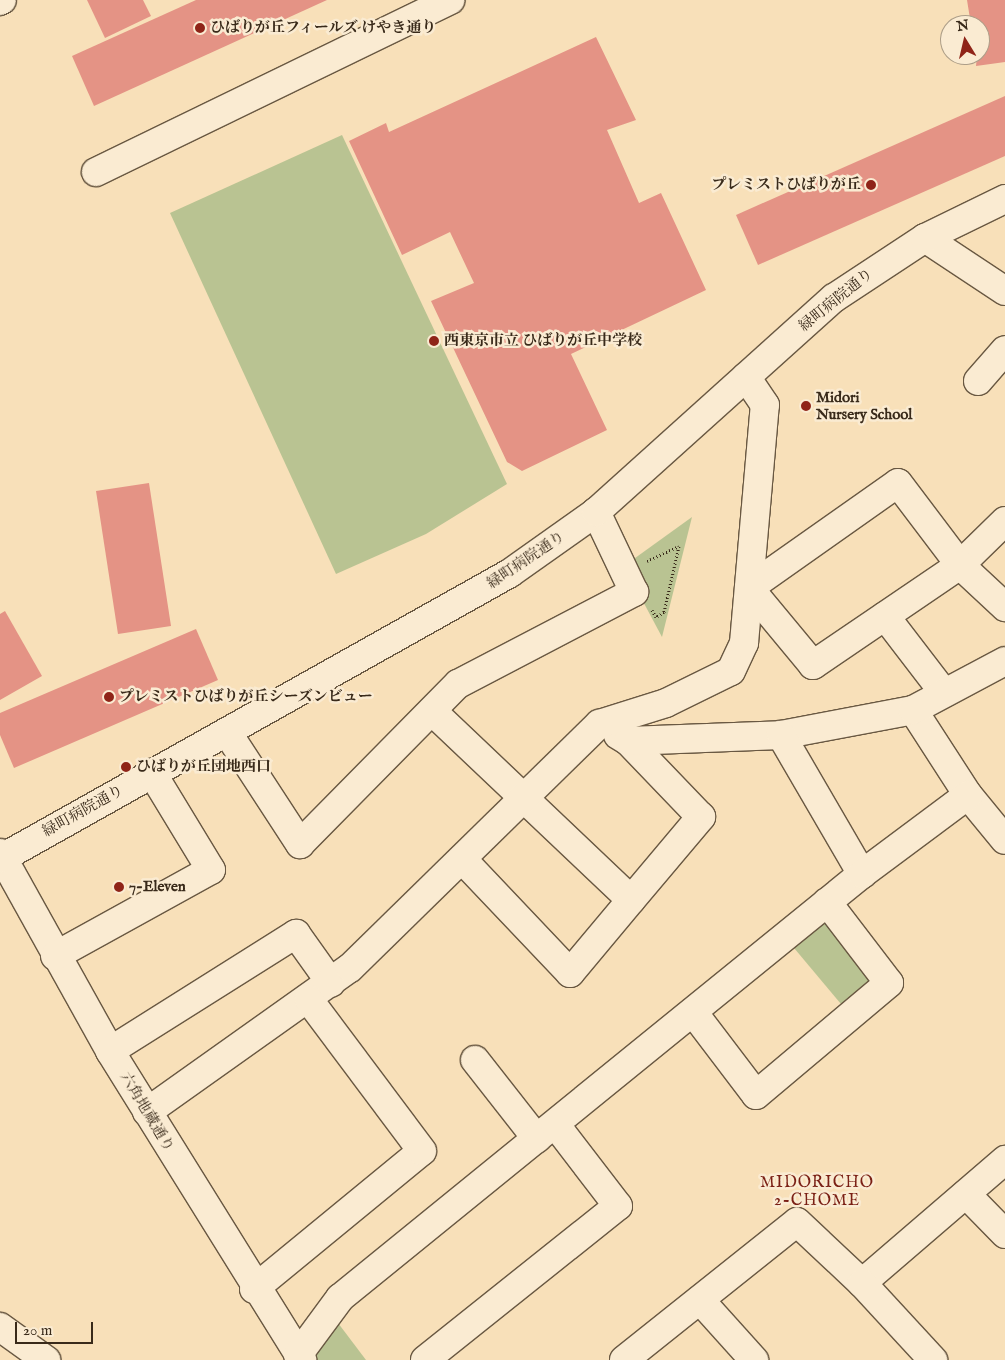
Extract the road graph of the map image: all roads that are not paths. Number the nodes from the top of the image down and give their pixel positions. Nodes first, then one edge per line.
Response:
1 (451, 0) edge
2 (404, 10) edge
3 (96, 172) dead end
4 (1005, 199) edge
5 (925, 238) junction
6 (1005, 291) edge
7 (1005, 350) edge
8 (746, 377) junction
9 (978, 381) dead end
10 (596, 512) junction
11 (1005, 521) edge
12 (960, 564) junction
13 (749, 588) junction
14 (1005, 607) edge
15 (885, 616) junction
16 (1005, 661) edge
17 (944, 694) junction
18 (913, 710) junction
19 (432, 711) junction
20 (599, 724) junction
21 (227, 732) junction
22 (781, 735) junction
23 (628, 741) junction
24 (152, 773) junction
25 (968, 795) junction
26 (522, 796) junction
27 (1005, 840) edge
28 (462, 859) junction
29 (3, 867) edge
30 (862, 874) junction
31 (631, 900) junction
32 (828, 902) junction
33 (55, 956) junction
34 (331, 983) junction
35 (309, 1000) junction
36 (693, 1012) junction
37 (110, 1051) junction
38 (475, 1060) dead end
39 (147, 1112) junction
40 (546, 1132) junction
41 (1005, 1160) edge
42 (966, 1194) junction
43 (1005, 1234) edge
44 (862, 1282) junction
45 (254, 1289) junction
46 (700, 1300) junction
47 (0, 1326) edge
48 (28, 1355) edge
49 (300, 1357) edge
50 (426, 1360) edge
51 (624, 1360) edge
52 (754, 1360) edge
53 (934, 1360) edge

1 - 2 street
2 - 3 street
4 - 5 street, 緑町病院通り
5 - 6 street
5 - 8 street, 緑町病院通り
7 - 9 street
8 - 10 street, 緑町病院通り
8 - 13 street
10 - 19 street
10 - 21 street, 緑町病院通り
11 - 12 street
12 - 13 street
12 - 14 street
12 - 15 street
13 - 15 street
13 - 20 street
15 - 17 street
16 - 17 street
17 - 18 street
18 - 22 street
18 - 25 street
19 - 21 street
19 - 26 street
20 - 23 street
20 - 26 street
21 - 24 street, 緑町病院通り
22 - 23 street
22 - 30 street
23 - 31 street
24 - 29 street, 緑町病院通り
24 - 33 street
25 - 27 street
25 - 30 street
26 - 28 street
26 - 31 street
28 - 31 street
28 - 34 street
29 - 33 street, 六角地蔵通り
30 - 32 street
32 - 36 street
32 - 36 street
33 - 37 street, 六角地蔵通り
34 - 35 street
34 - 37 street
35 - 39 street
35 - 45 street
36 - 40 street
37 - 39 street, 六角地蔵通り
38 - 40 street
39 - 45 street, 六角地蔵通り
40 - 49 street
40 - 50 street
41 - 42 street
42 - 43 street
42 - 44 street
44 - 46 street
44 - 53 street
45 - 49 street, 六角地蔵通り
46 - 51 street
46 - 52 street
47 - 48 street

